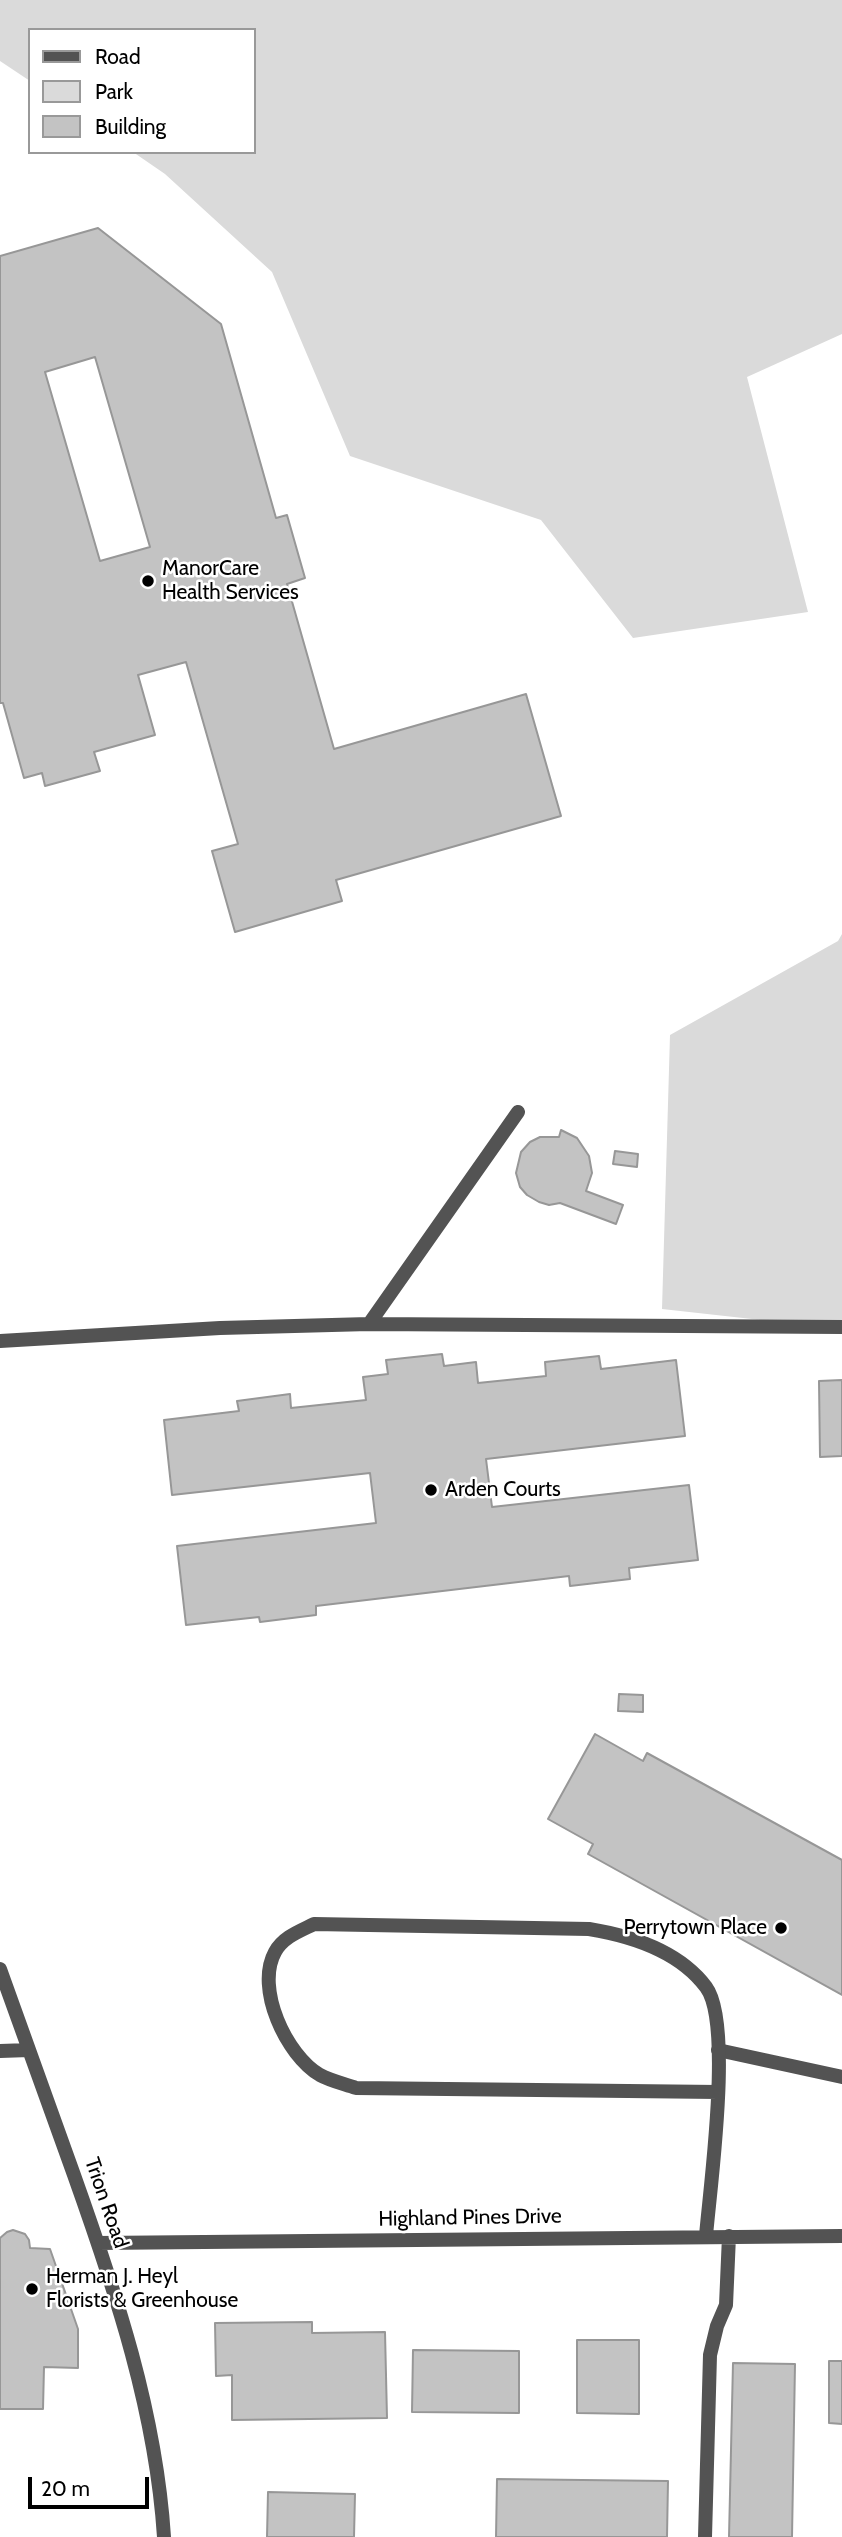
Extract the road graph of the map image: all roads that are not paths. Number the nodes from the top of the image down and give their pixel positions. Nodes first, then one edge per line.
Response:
1 (518, 1112) dead end
2 (369, 1324) junction
3 (842, 1328) edge
4 (0, 1341) edge
5 (0, 1969) edge
6 (29, 2050) junction
7 (718, 2050) junction
8 (0, 2051) edge
9 (842, 2077) edge
10 (718, 2092) junction
11 (706, 2236) junction
12 (729, 2236) junction
13 (842, 2236) edge
14 (98, 2243) junction
15 (164, 2537) edge
16 (705, 2537) edge

1 - 2 street
2 - 3 street
2 - 4 street
5 - 6 street, Trion Road
6 - 8 street
6 - 14 street, Trion Road
7 - 9 street
7 - 10 street
7 - 10 street
10 - 11 street
11 - 12 street, Highland Pines Drive
11 - 14 street, Highland Pines Drive
12 - 13 street, Highland Pines Drive
12 - 16 street
14 - 15 street, Trion Road

